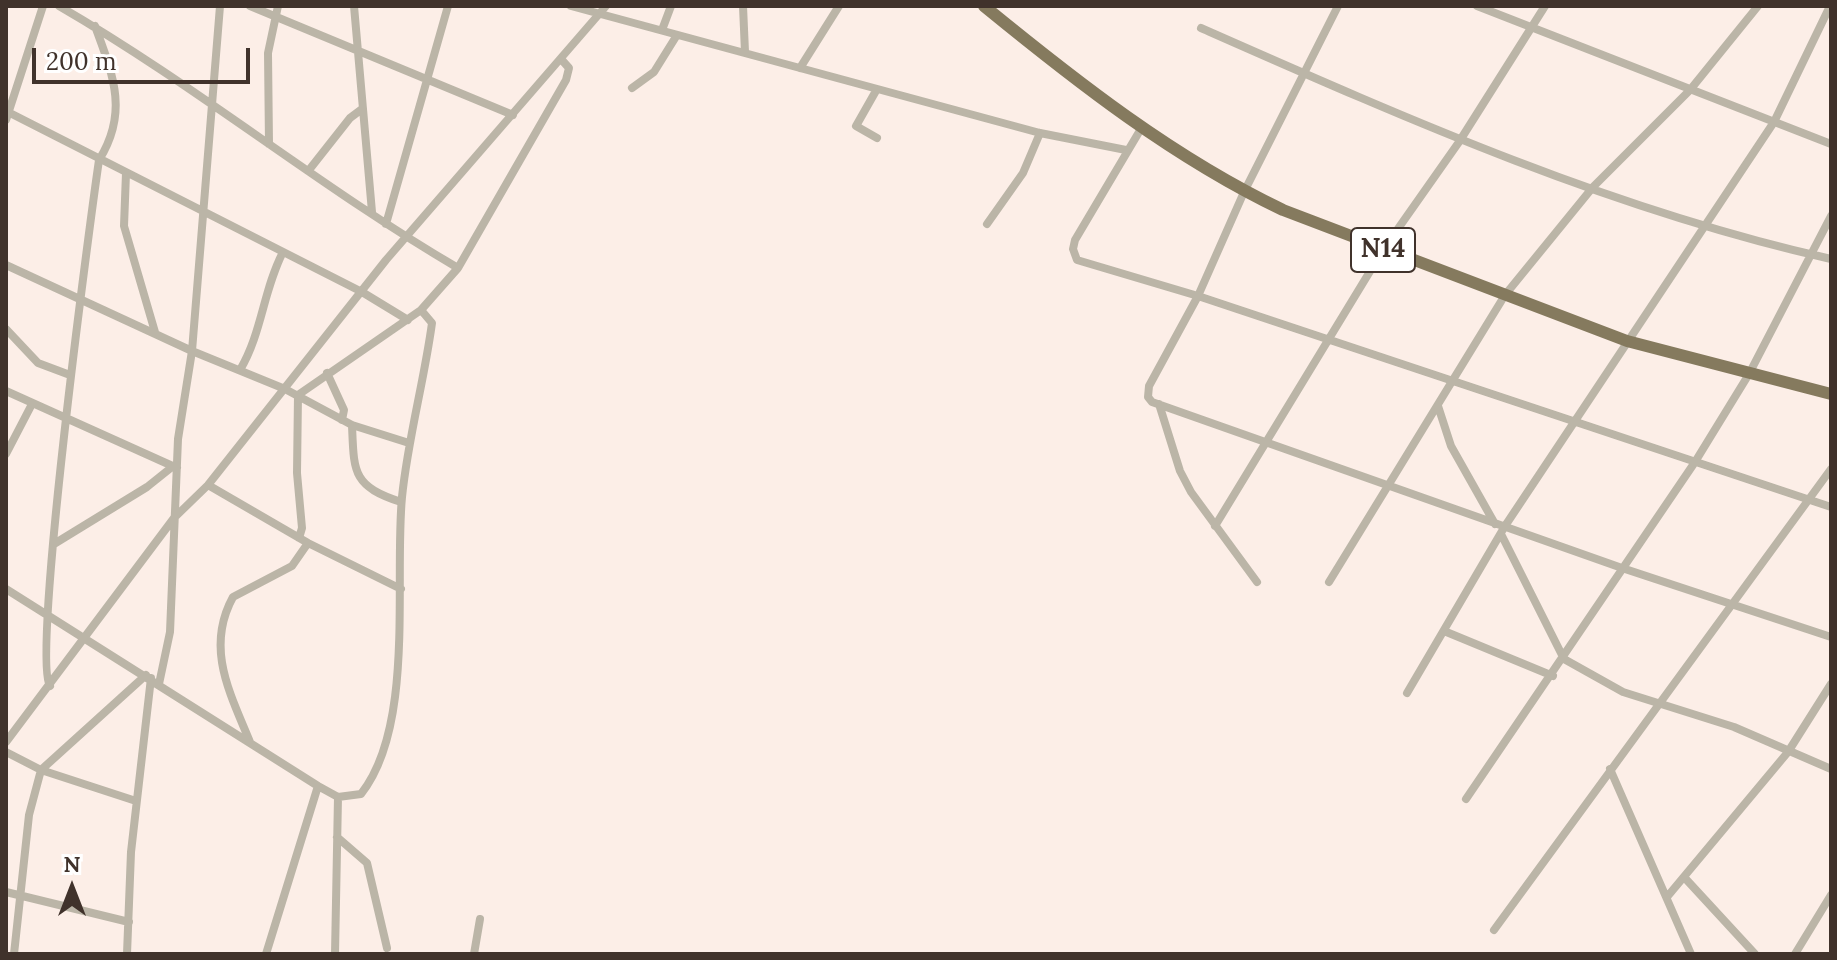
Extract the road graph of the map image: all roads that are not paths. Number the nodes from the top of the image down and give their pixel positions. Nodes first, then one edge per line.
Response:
1 (43, 6) edge
2 (59, 6) edge
3 (220, 6) edge
4 (250, 6) edge
5 (278, 6) edge
6 (354, 6) edge
7 (448, 6) edge
8 (571, 6) edge
9 (606, 6) edge
10 (671, 6) edge
11 (743, 6) edge
12 (839, 6) edge
13 (984, 6) edge
14 (1338, 6) edge
15 (1477, 6) edge
16 (1545, 6) edge
17 (1758, 6) edge
18 (1830, 6) edge
19 (599, 15) junction
20 (276, 16) junction
21 (1829, 17) edge
22 (95, 26) junction
23 (1531, 27) junction
24 (1201, 28) dead end
25 (662, 30) junction
26 (677, 35) junction
27 (358, 51) junction
28 (745, 52) junction
29 (561, 59) junction
30 (800, 68) junction
31 (1305, 74) junction
32 (428, 80) junction
33 (632, 88) dead end
34 (877, 89) junction
35 (1690, 90) junction
36 (212, 104) junction
37 (362, 109) junction
38 (7, 114) edge
39 (513, 115) junction
40 (1774, 122) junction
41 (1142, 127) junction
42 (1040, 133) junction
43 (877, 138) dead end
44 (1459, 142) junction
45 (269, 144) junction
46 (1831, 144) edge
47 (1126, 150) junction
48 (99, 160) junction
49 (309, 170) junction
50 (126, 173) junction
51 (1593, 187) junction
52 (1244, 192) junction
53 (203, 212) junction
54 (372, 212) junction
55 (1831, 216) edge
56 (386, 224) junction
57 (987, 224) dead end
58 (1707, 227) junction
59 (406, 238) junction
60 (1383, 250) junction
61 (283, 252) junction
62 (1810, 254) junction
63 (1831, 259) edge
64 (6, 265) edge
65 (458, 268) junction
66 (362, 292) junction
67 (1505, 295) junction
68 (1198, 296) junction
69 (78, 298) junction
70 (421, 310) junction
71 (408, 320) junction
72 (6, 329) edge
73 (155, 332) junction
74 (1330, 339) junction
75 (1627, 341) junction
76 (192, 351) junction
77 (240, 370) junction
78 (327, 373) junction
79 (1749, 374) junction
80 (70, 375) junction
81 (1455, 381) junction
82 (285, 389) junction
83 (6, 391) edge
84 (1831, 394) edge
85 (298, 395) junction
86 (32, 404) junction
87 (1159, 404) junction
88 (1438, 406) junction
89 (67, 420) junction
90 (342, 420) junction
91 (1575, 421) junction
92 (352, 425) junction
93 (1265, 441) junction
94 (409, 443) junction
95 (6, 454) edge
96 (1695, 462) junction
97 (175, 467) junction
98 (1831, 469) edge
99 (208, 485) junction
100 (1387, 486) junction
101 (1811, 500) junction
102 (401, 502) junction
103 (1831, 507) edge
104 (174, 518) junction
105 (1215, 526) junction
106 (1501, 528) junction
107 (299, 538) junction
108 (308, 543) junction
109 (54, 544) junction
110 (1622, 568) junction
111 (1257, 582) dead end
112 (1329, 582) dead end
113 (6, 589) edge
114 (401, 589) junction
115 (1733, 603) junction
116 (48, 617) junction
117 (1444, 631) junction
118 (1831, 637) edge
119 (86, 640) junction
120 (1564, 659) junction
121 (148, 676) junction
122 (1553, 676) junction
123 (159, 684) junction
124 (1831, 684) edge
125 (50, 686) junction
126 (1407, 693) dead end
127 (1655, 705) junction
128 (6, 742) edge
129 (250, 743) junction
130 (6, 752) edge
131 (1788, 752) junction
132 (1610, 769) junction
133 (1831, 769) edge
134 (41, 770) junction
135 (318, 786) junction
136 (338, 797) junction
137 (1466, 799) dead end
138 (136, 801) junction
139 (337, 837) junction
140 (1684, 877) junction
141 (6, 892) edge
142 (1831, 895) edge
143 (22, 897) junction
144 (1667, 897) junction
145 (480, 919) dead end
146 (129, 922) junction
147 (1494, 930) dead end
148 (387, 948) dead end
149 (14, 954) edge
150 (127, 954) edge
151 (266, 954) edge
152 (335, 954) edge
153 (474, 954) edge
154 (1691, 954) edge
155 (1755, 954) edge
156 (1795, 954) edge

1 - 38 street
2 - 22 street
3 - 36 street
4 - 20 street
5 - 20 street
6 - 27 street
7 - 32 street
8 - 19 street
9 - 19 street
10 - 25 street
11 - 28 street
12 - 30 street
13 - 41 highway, N14
14 - 31 street
15 - 23 street
16 - 23 street
17 - 35 street
18 - 21 street
19 - 25 street
19 - 29 street
20 - 27 street
20 - 45 street
21 - 40 street
22 - 36 street
22 - 48 street
23 - 35 street
23 - 44 street
24 - 31 street
25 - 26 street
26 - 28 street
26 - 33 street
27 - 32 street
27 - 37 street
28 - 30 street
29 - 39 street
29 - 65 street
30 - 34 street
31 - 44 street
31 - 52 street
32 - 39 street
32 - 56 street
34 - 42 street
34 - 43 street
35 - 40 street
35 - 51 street
36 - 45 street
36 - 53 street
37 - 49 street
37 - 54 street
38 - 48 street
39 - 59 street
40 - 46 street
40 - 58 street
41 - 47 street
41 - 52 highway, N14
42 - 47 street
42 - 57 street
44 - 51 street
44 - 60 street
45 - 49 street
47 - 68 street
48 - 50 street
48 - 69 street
49 - 54 street
50 - 53 street
50 - 73 street
51 - 58 street
51 - 67 street
52 - 60 highway, N14
52 - 68 street
53 - 61 street
53 - 76 street
54 - 56 street
55 - 62 street
56 - 59 street
58 - 62 street
58 - 75 street
59 - 65 street
59 - 66 street
60 - 67 highway, N14
60 - 74 street
61 - 66 street
61 - 77 street
62 - 63 street
62 - 79 street
64 - 69 street
65 - 70 street
66 - 71 street
66 - 82 street
67 - 75 highway, N14
67 - 81 street
68 - 74 street
68 - 87 street
69 - 73 street
69 - 80 street
70 - 71 street
70 - 94 street
71 - 78 street
72 - 80 street
73 - 76 street
74 - 81 street
74 - 93 street
75 - 79 highway, N14
75 - 91 street
76 - 77 street
76 - 97 street
77 - 82 street
78 - 85 street
78 - 90 street
79 - 84 highway, N14
79 - 96 street
80 - 89 street
81 - 88 street
81 - 91 street
82 - 85 street
82 - 99 street
83 - 86 street
85 - 90 street
85 - 107 street
86 - 89 street
86 - 95 street
87 - 93 street
87 - 105 street
88 - 100 street
88 - 106 street
89 - 97 street
89 - 109 street
90 - 92 street
91 - 96 street
91 - 106 street
92 - 94 street
92 - 102 street
93 - 100 street
93 - 105 street
94 - 102 street
96 - 101 street
96 - 110 street
97 - 104 street
97 - 109 street
98 - 101 street
99 - 104 street
99 - 107 street
100 - 106 street
100 - 112 street
101 - 103 street
101 - 115 street
102 - 114 street
104 - 119 street
104 - 123 street
105 - 111 street
106 - 110 street
106 - 117 street
106 - 120 street
107 - 108 street
108 - 114 street
108 - 129 street
109 - 116 street
110 - 115 street
110 - 120 street
113 - 116 street
114 - 136 street
115 - 118 street
115 - 127 street
116 - 119 street
116 - 125 street
117 - 122 street
117 - 126 street
119 - 121 street
119 - 125 street
120 - 122 street
120 - 127 street
121 - 123 street
121 - 134 street
121 - 138 street
122 - 137 street
123 - 129 street
124 - 131 street
125 - 128 street
127 - 131 street
127 - 132 street
129 - 135 street
130 - 134 street
131 - 133 street
131 - 140 street
132 - 144 street
132 - 147 street
134 - 138 street
134 - 143 street
135 - 136 street
135 - 151 street
136 - 139 street
138 - 146 street
139 - 148 street
139 - 152 street
140 - 144 street
140 - 155 street
141 - 143 street
142 - 156 street
143 - 146 street
143 - 149 street
144 - 154 street
145 - 153 street
146 - 150 street

